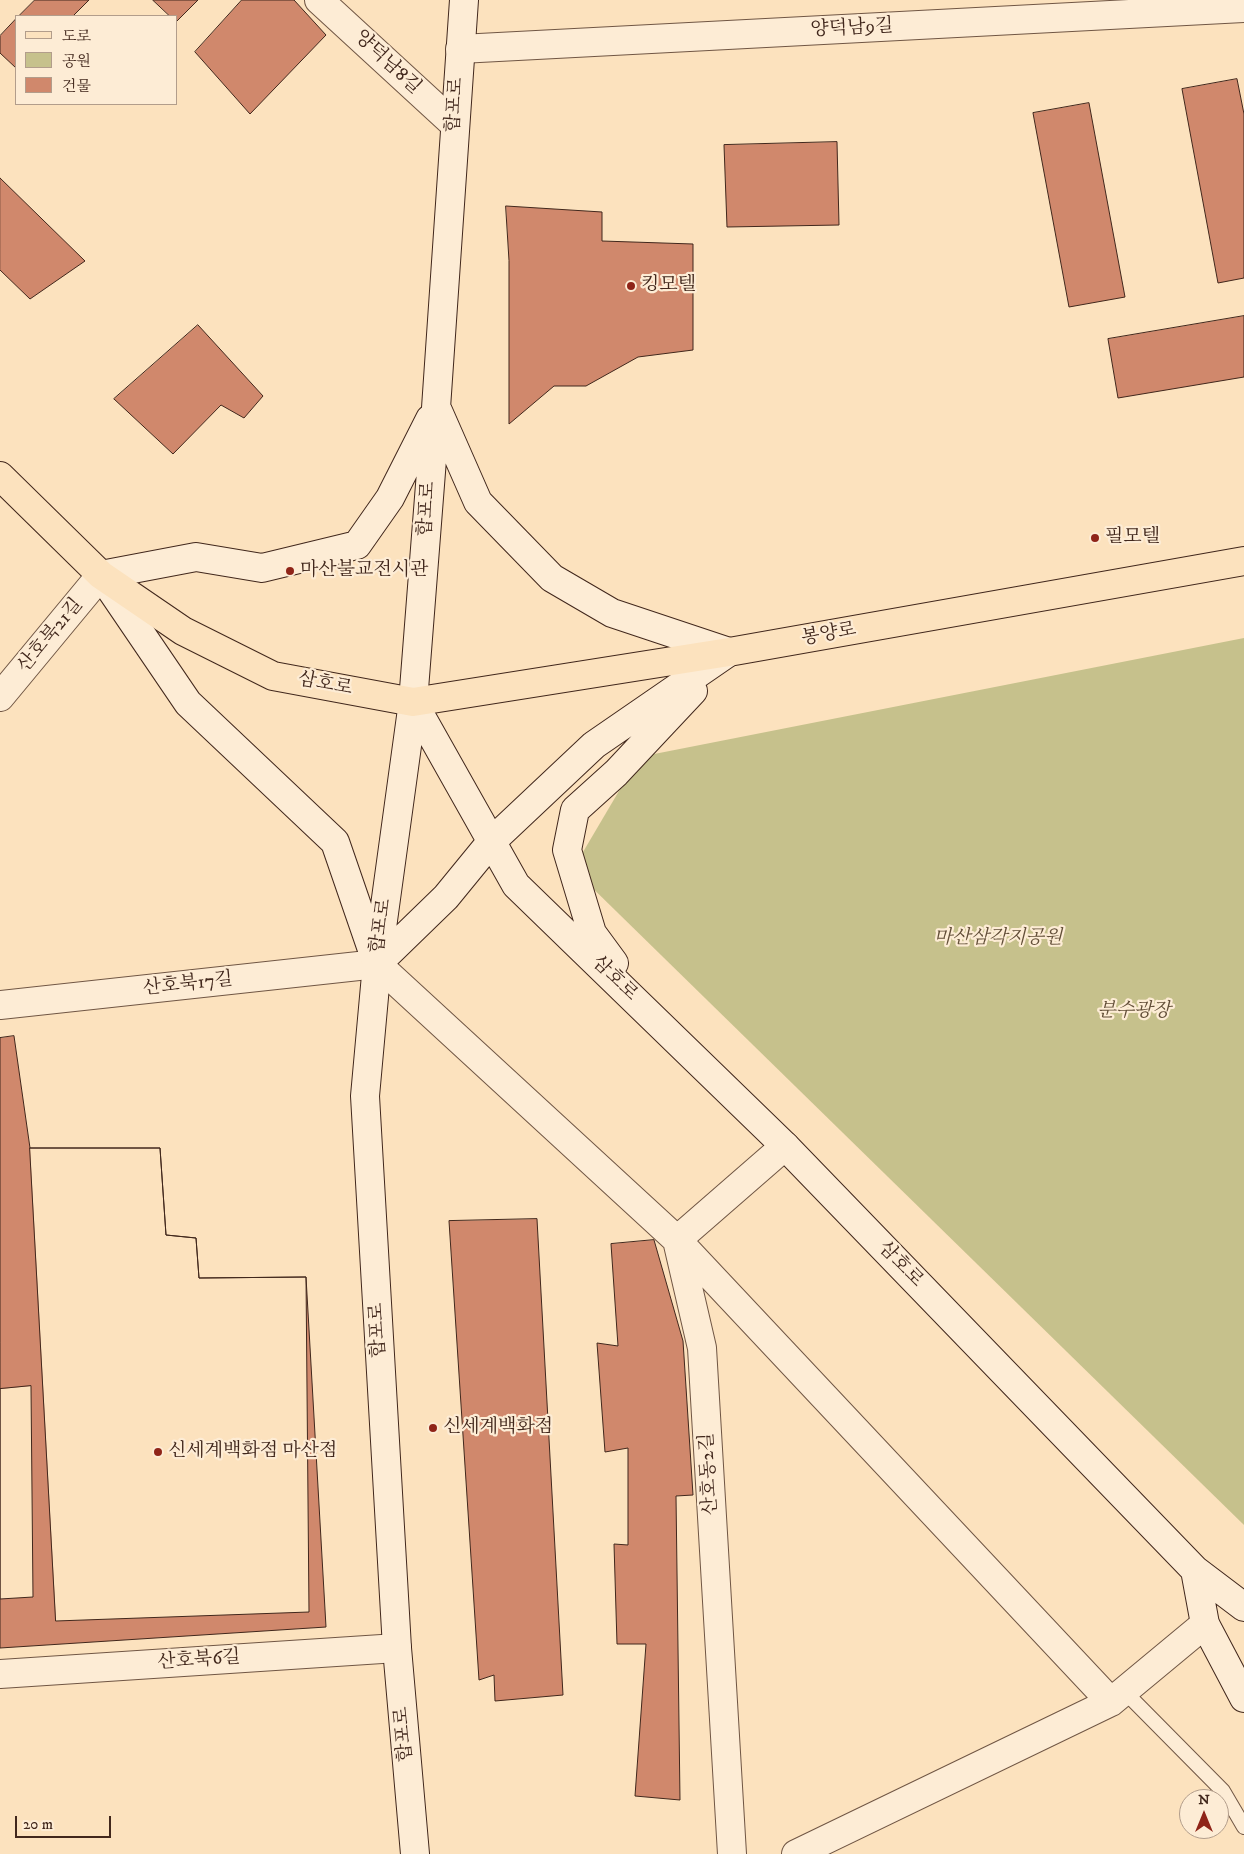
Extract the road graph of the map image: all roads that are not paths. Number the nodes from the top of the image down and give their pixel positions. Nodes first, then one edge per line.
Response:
1 (319, 0) edge
2 (464, 0) edge
3 (1244, 8) edge
4 (460, 49) junction
5 (455, 125) junction
6 (436, 408) junction
7 (0, 476) edge
8 (1244, 561) edge
9 (101, 575) junction
10 (729, 652) junction
11 (0, 697) edge
12 (413, 702) junction
13 (491, 842) junction
14 (377, 964) junction
15 (0, 1005) edge
16 (656, 1020) junction
17 (785, 1146) junction
18 (677, 1240) junction
19 (1195, 1570) junction
20 (1244, 1606) edge
21 (1205, 1624) junction
22 (398, 1648) junction
23 (0, 1674) edge
24 (1117, 1696) junction
25 (1244, 1698) edge
26 (1244, 1827) edge
27 (415, 1854) edge
28 (732, 1854) edge
29 (796, 1854) edge

1 - 5 main road, 양덕남8길
2 - 4 main road, 합포로
3 - 4 main road, 양덕남9길
4 - 5 main road, 합포로
5 - 6 main road, 합포로
6 - 9 main road
6 - 10 main road
6 - 12 main road, 합포로
7 - 9 main road, 삼호로
8 - 10 main road, 봉양로
9 - 11 main road, 산호북21길
9 - 12 main road, 삼호로
9 - 14 main road
10 - 12 main road, 봉양로
10 - 13 main road
10 - 16 main road
12 - 13 main road, 삼호로
12 - 14 main road, 합포로
13 - 14 main road
13 - 16 main road, 삼호로
14 - 15 main road, 산호북17길
14 - 18 main road
14 - 22 main road, 합포로
16 - 17 main road, 삼호로
17 - 18 main road
17 - 19 main road, 삼호로
18 - 24 main road
18 - 28 main road, 산호동2길
19 - 20 main road, 삼호로
19 - 21 main road
21 - 24 main road
21 - 25 main road
22 - 23 main road, 산호북6길
22 - 27 main road, 합포로
24 - 26 lane
24 - 29 main road

